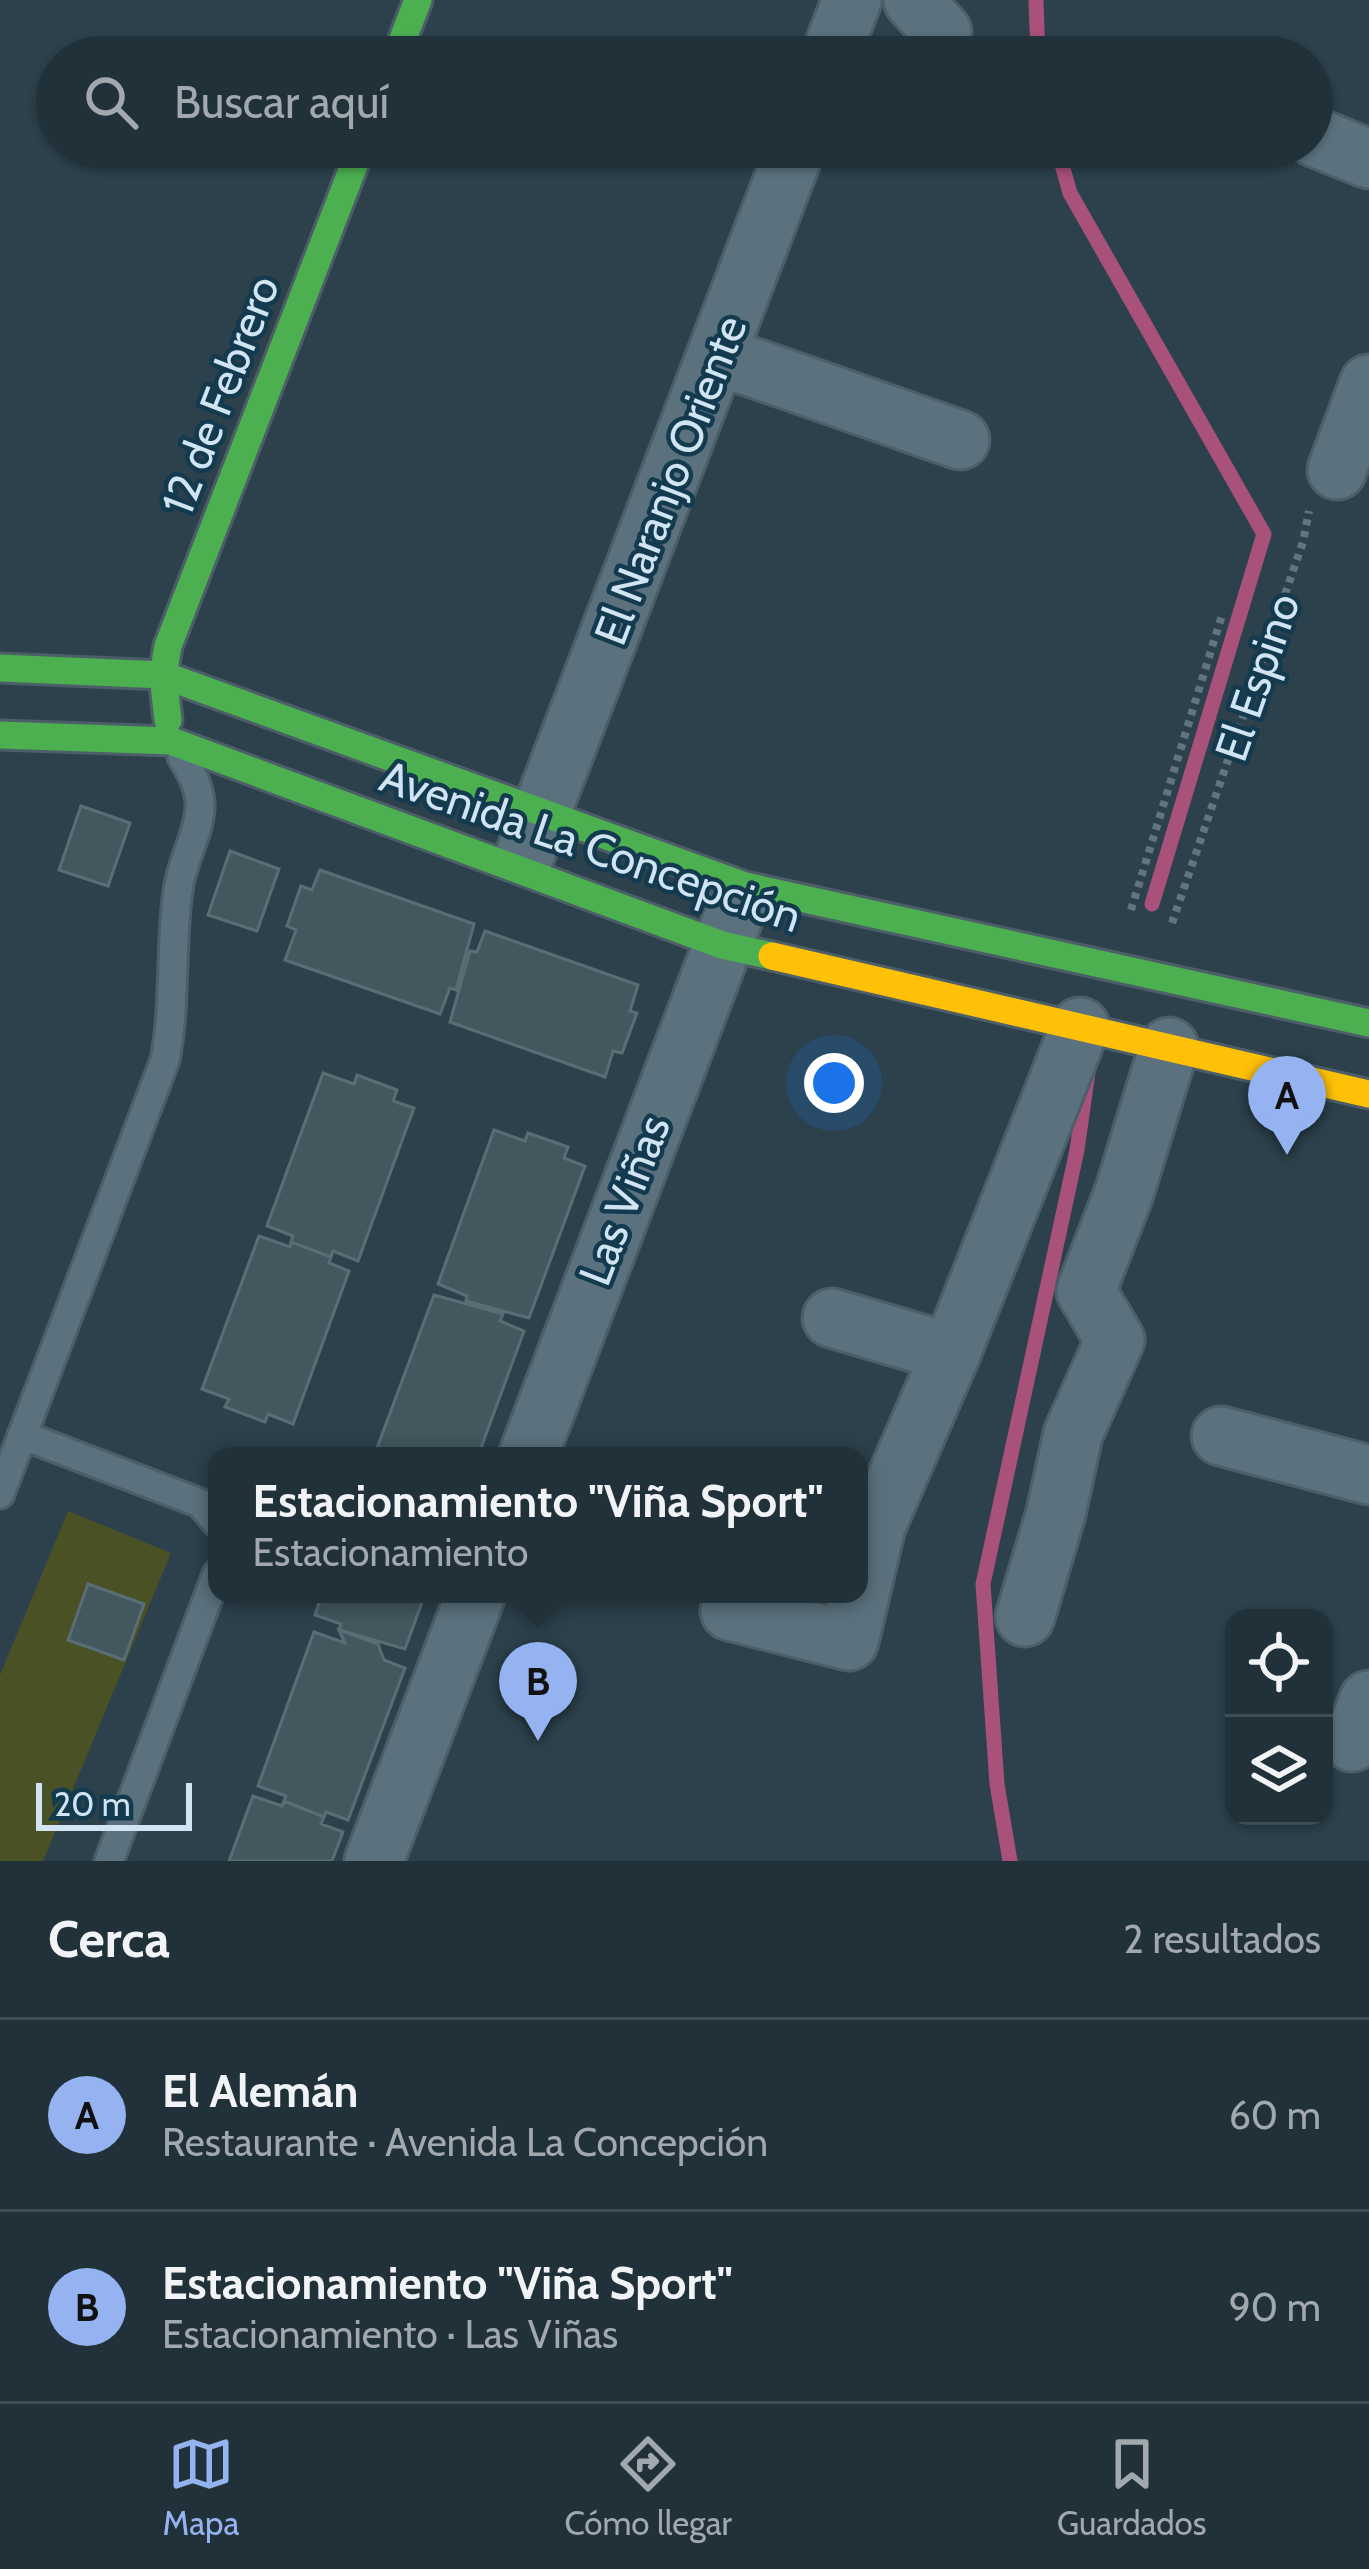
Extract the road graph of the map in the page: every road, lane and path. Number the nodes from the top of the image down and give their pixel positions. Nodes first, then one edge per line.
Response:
1 (418, 0) edge
2 (852, 0) edge
3 (404, 36) edge
4 (838, 36) edge
5 (1333, 144) edge
6 (1369, 159) edge
7 (353, 168) edge
8 (788, 168) edge
9 (717, 355) junction
10 (1369, 384) edge
11 (960, 440) dead end
12 (1337, 470) joint
13 (1222, 615) dead end
14 (0, 668) edge
15 (163, 675) junction
16 (0, 735) edge
17 (171, 742) junction
18 (260, 775) junction
19 (200, 811) junction
20 (544, 813) junction
21 (519, 870) junction
22 (745, 886) junction
23 (722, 944) junction
24 (1104, 965) junction
25 (1154, 976) junction
26 (1369, 1023) edge
27 (1080, 1027) junction
28 (1169, 1047) junction
29 (1369, 1094) edge
30 (832, 1318) dead end
31 (951, 1353) junction
32 (22, 1435) junction
33 (1221, 1436) dead end
34 (531, 1447) edge
35 (1369, 1474) edge
36 (0, 1494) edge
37 (208, 1512) edge
38 (868, 1560) edge
39 (208, 1598) edge
40 (473, 1603) edge
41 (858, 1603) edge
42 (730, 1611) dead end
43 (1025, 1617) dead end
44 (109, 1861) edge
45 (374, 1861) edge

1 - 3 street
2 - 4 street
5 - 6 street
7 - 15 street, 12 de Febrero
8 - 9 street, El Naranjo Oriente
9 - 11 street
9 - 20 street, El Naranjo Oriente
10 - 12 street
12 - 25 path, El Espino
13 - 24 path
14 - 15 street, Avenida La Concepción
15 - 17 street
15 - 20 street, Avenida La Concepción
16 - 17 street, Avenida La Concepción
17 - 18 street, Avenida La Concepción
17 - 19 lane
18 - 19 lane
18 - 21 street, Avenida La Concepción
19 - 32 lane
20 - 21 street, El Naranjo Oriente
20 - 22 street, Avenida La Concepción
21 - 23 street, Avenida La Concepción
22 - 23 street, Las Viñas
22 - 24 street, Avenida La Concepción
23 - 27 street, Avenida La Concepción
23 - 34 street, Las Viñas
24 - 25 street, Avenida La Concepción
25 - 26 street, Avenida La Concepción
27 - 28 street, Avenida La Concepción
27 - 31 street
28 - 29 street, Avenida La Concepción
28 - 43 street
30 - 31 street
31 - 38 street
32 - 36 lane
32 - 37 lane
33 - 35 street
39 - 44 lane
40 - 45 street
41 - 42 street

